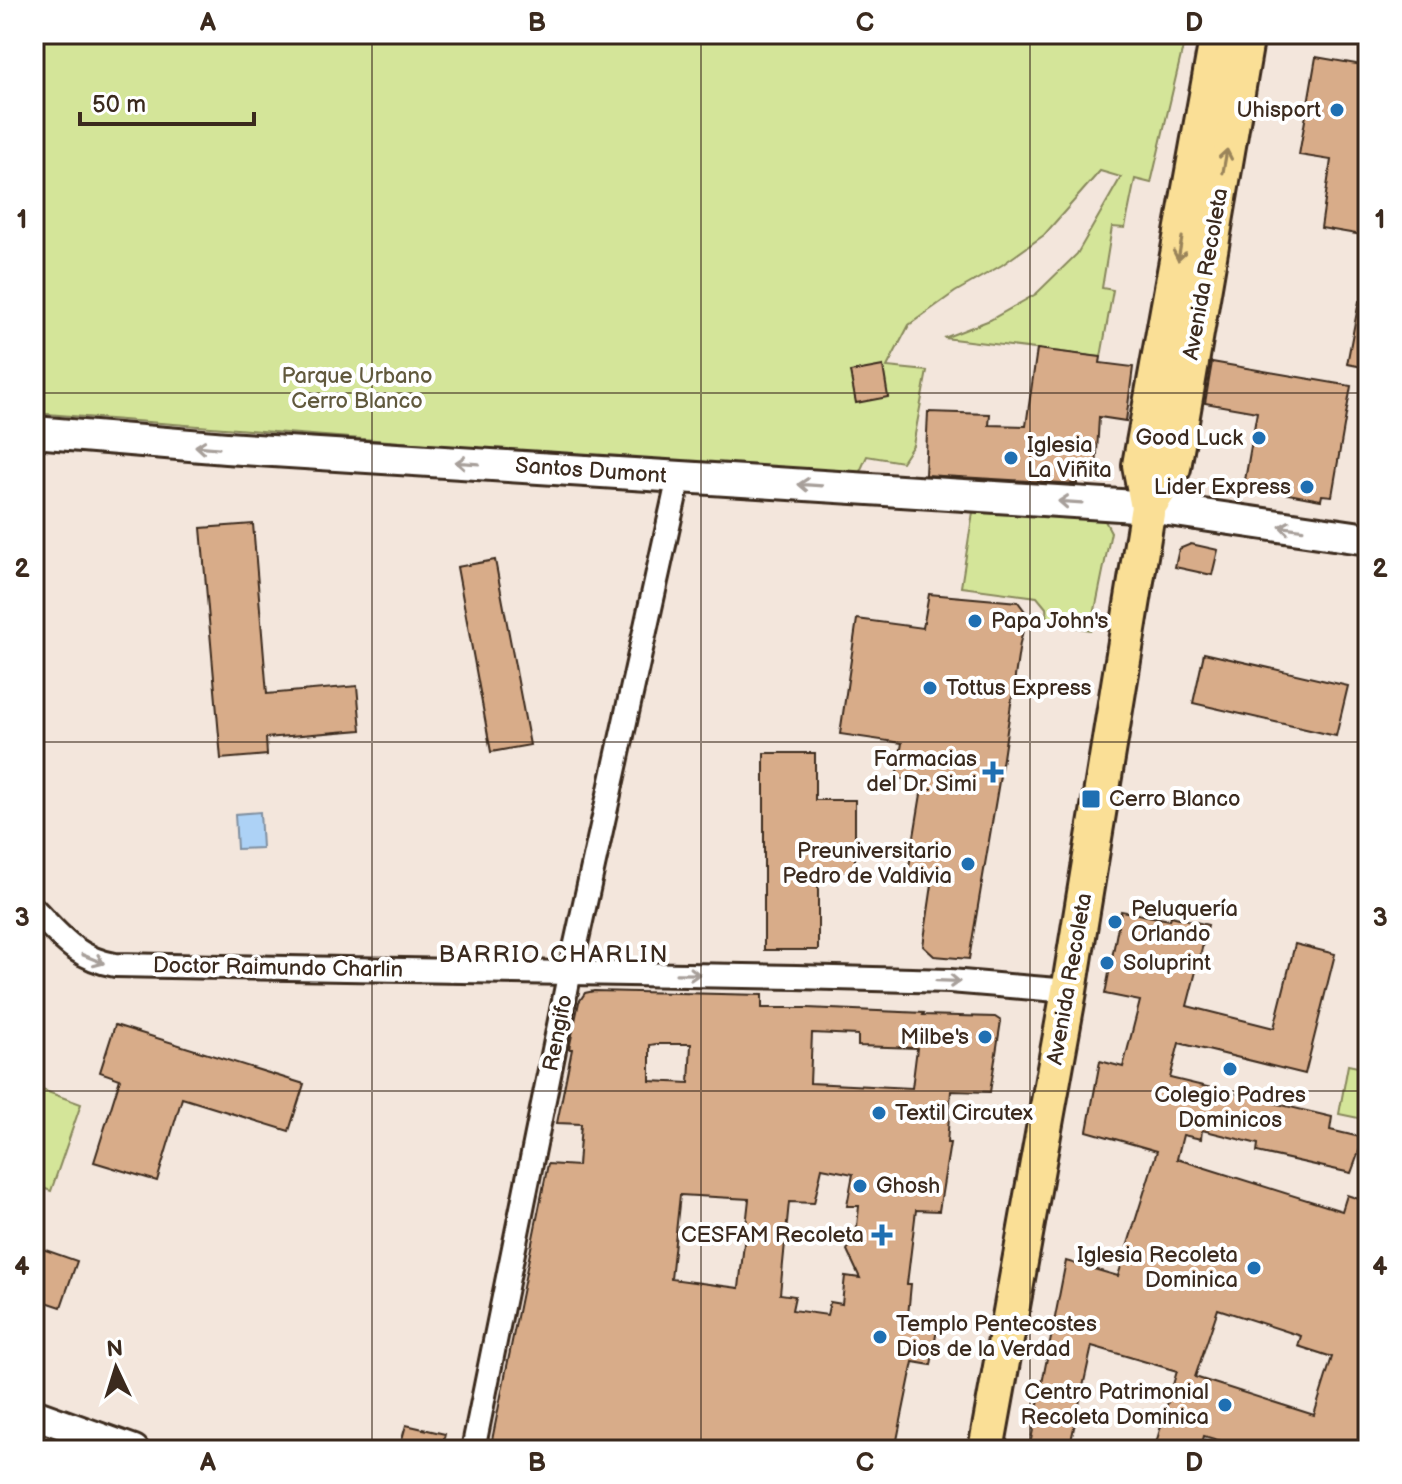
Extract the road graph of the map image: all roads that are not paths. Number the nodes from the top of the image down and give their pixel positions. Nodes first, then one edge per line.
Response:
1 (1218, 34) edge
2 (1247, 34) edge
3 (34, 432) edge
4 (679, 477) junction
5 (1148, 507) junction
6 (1368, 539) edge
7 (34, 909) edge
8 (570, 971) junction
9 (1069, 991) junction
10 (34, 1414) edge
11 (134, 1450) edge
12 (473, 1450) edge
13 (986, 1450) edge

1 -> 5 main road, Avenida Recoleta
5 -> 2 main road, Avenida Recoleta
4 -> 3 main road, Santos Dumont
5 -> 4 main road, Santos Dumont
4 - 8 street, Rengifo
6 -> 5 main road, Santos Dumont
5 - 9 main road, Avenida Recoleta
7 -> 8 street, Doctor Raimundo Charlin
8 -> 9 street, Doctor Raimundo Charlin
8 - 12 street, Rengifo
9 - 13 main road, Avenida Recoleta
10 - 11 street

